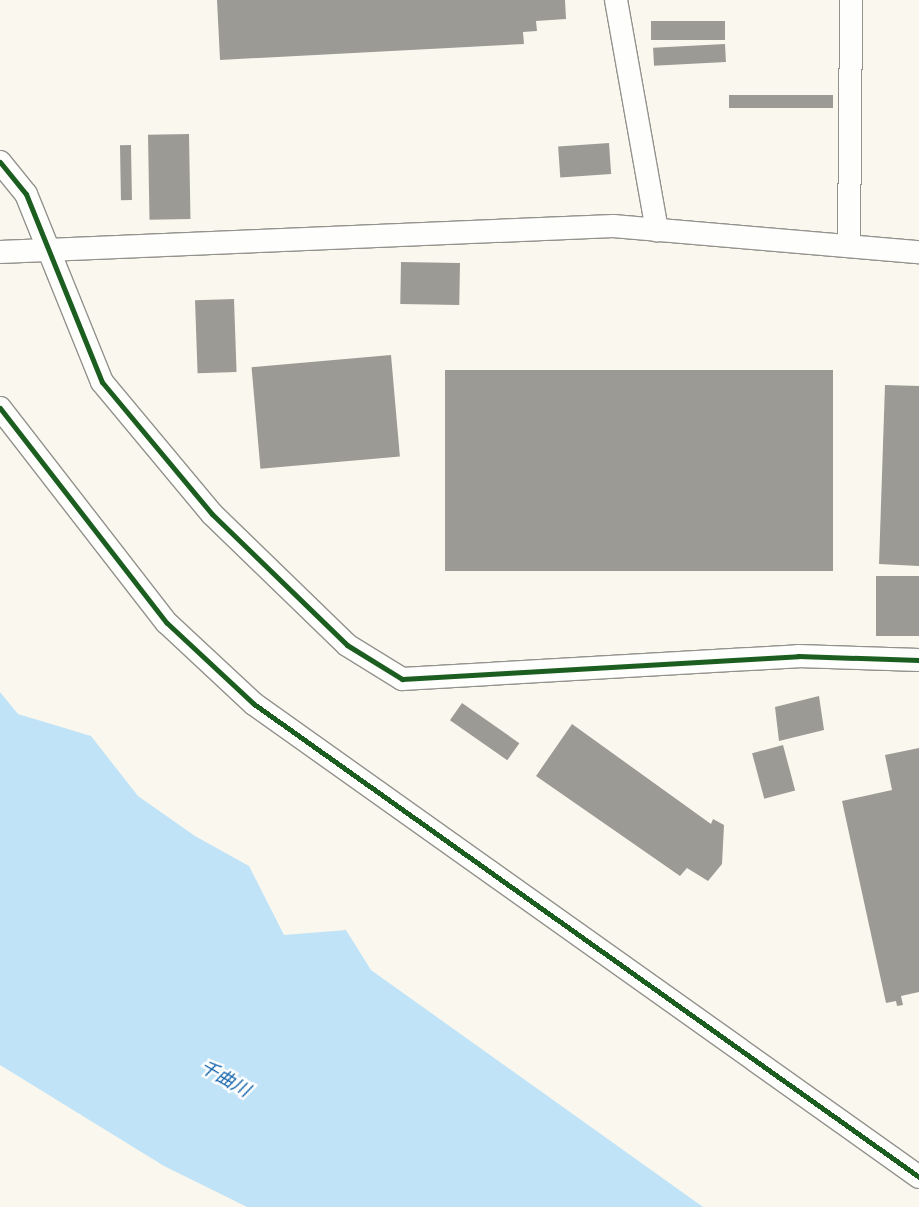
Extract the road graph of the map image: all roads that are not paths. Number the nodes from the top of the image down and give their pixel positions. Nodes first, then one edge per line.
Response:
1 (616, 0) edge
2 (851, 0) edge
3 (0, 162) edge
4 (657, 230) junction
5 (849, 244) junction
6 (0, 252) edge
7 (50, 252) junction
8 (919, 252) edge
9 (0, 408) edge
10 (919, 660) edge
11 (919, 1177) edge

1 - 4 street
2 - 5 street
3 - 7 street
4 - 5 street
4 - 7 street
5 - 8 street
6 - 7 street
7 - 10 street
9 - 11 street

